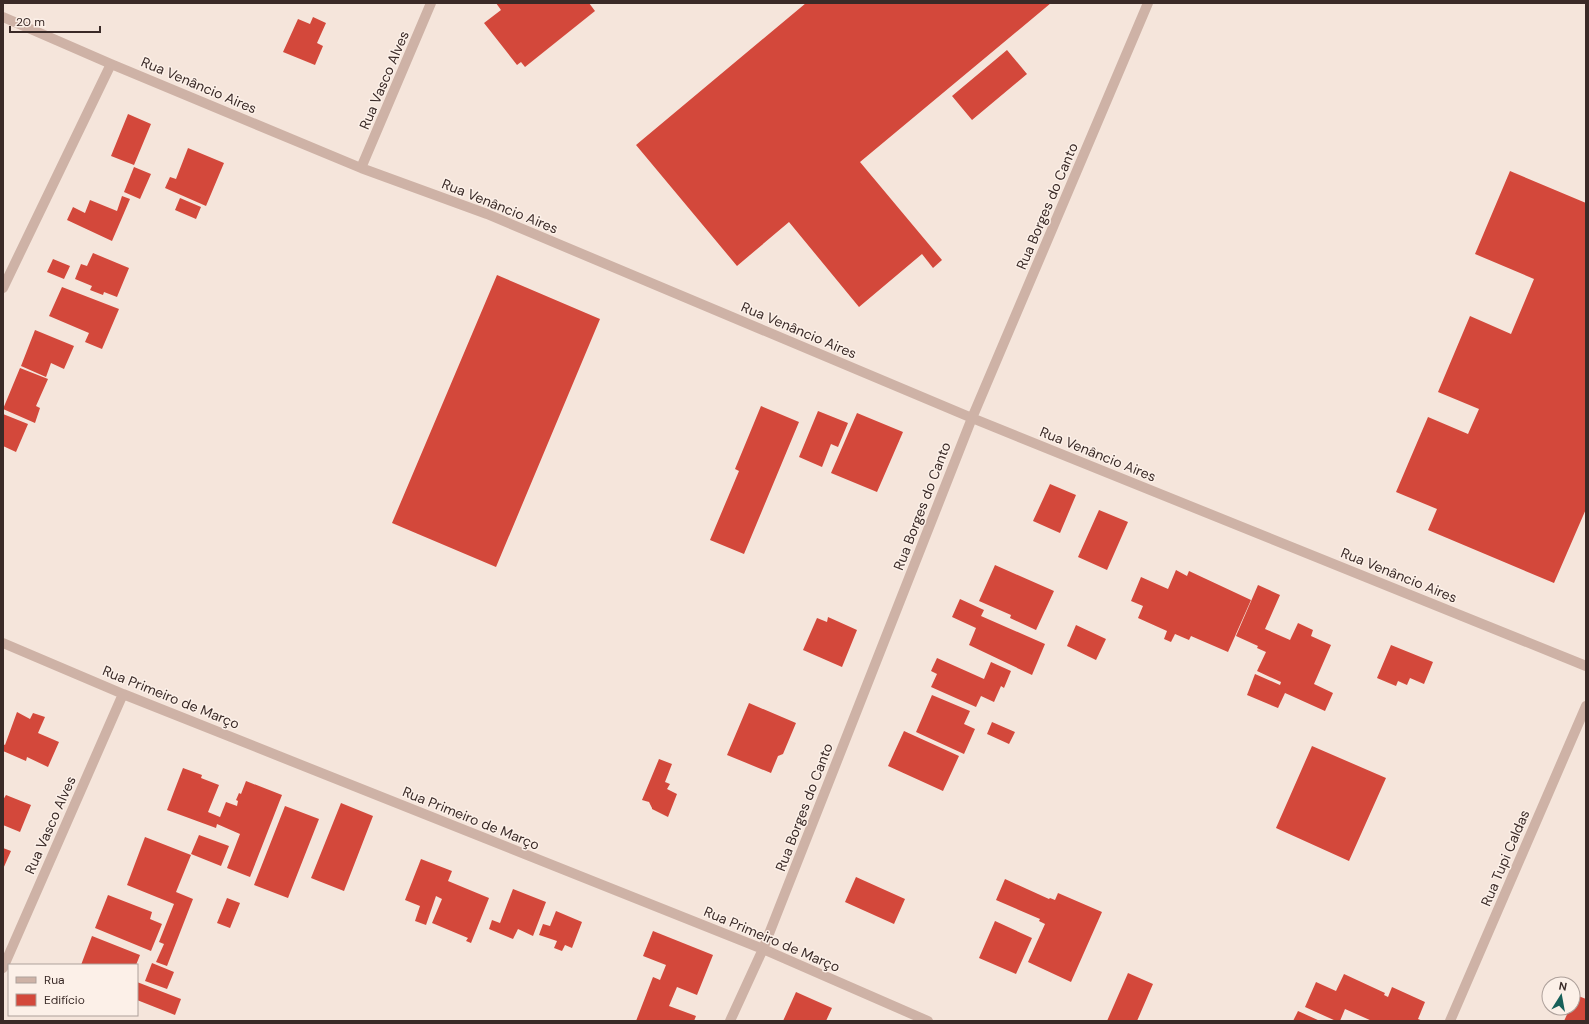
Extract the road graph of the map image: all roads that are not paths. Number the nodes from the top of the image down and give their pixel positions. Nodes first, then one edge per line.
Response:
1 (431, 3) edge
2 (1148, 3) edge
3 (3, 17) edge
4 (111, 64) junction
5 (362, 168) junction
6 (3, 288) edge
7 (972, 418) junction
8 (3, 643) edge
9 (1586, 666) edge
10 (123, 694) junction
11 (1586, 706) edge
12 (763, 949) junction
13 (3, 968) edge
14 (730, 1021) edge
15 (928, 1021) edge
16 (1450, 1021) edge

1 - 5 street, Rua Vasco Alves
2 - 7 street, Rua Borges do Canto
3 - 4 street, Rua Venâncio Aires
4 - 5 street, Rua Venâncio Aires
4 - 6 street
5 - 7 street, Rua Venâncio Aires
7 - 9 street, Rua Venâncio Aires
7 - 12 street, Rua Borges do Canto
8 - 10 street, Rua Primeiro de Março
10 - 12 street, Rua Primeiro de Março
10 - 13 street, Rua Vasco Alves
11 - 16 street, Rua Tupi Caldas
12 - 14 street, Rua Borges do Canto
12 - 15 street, Rua Primeiro de Março

